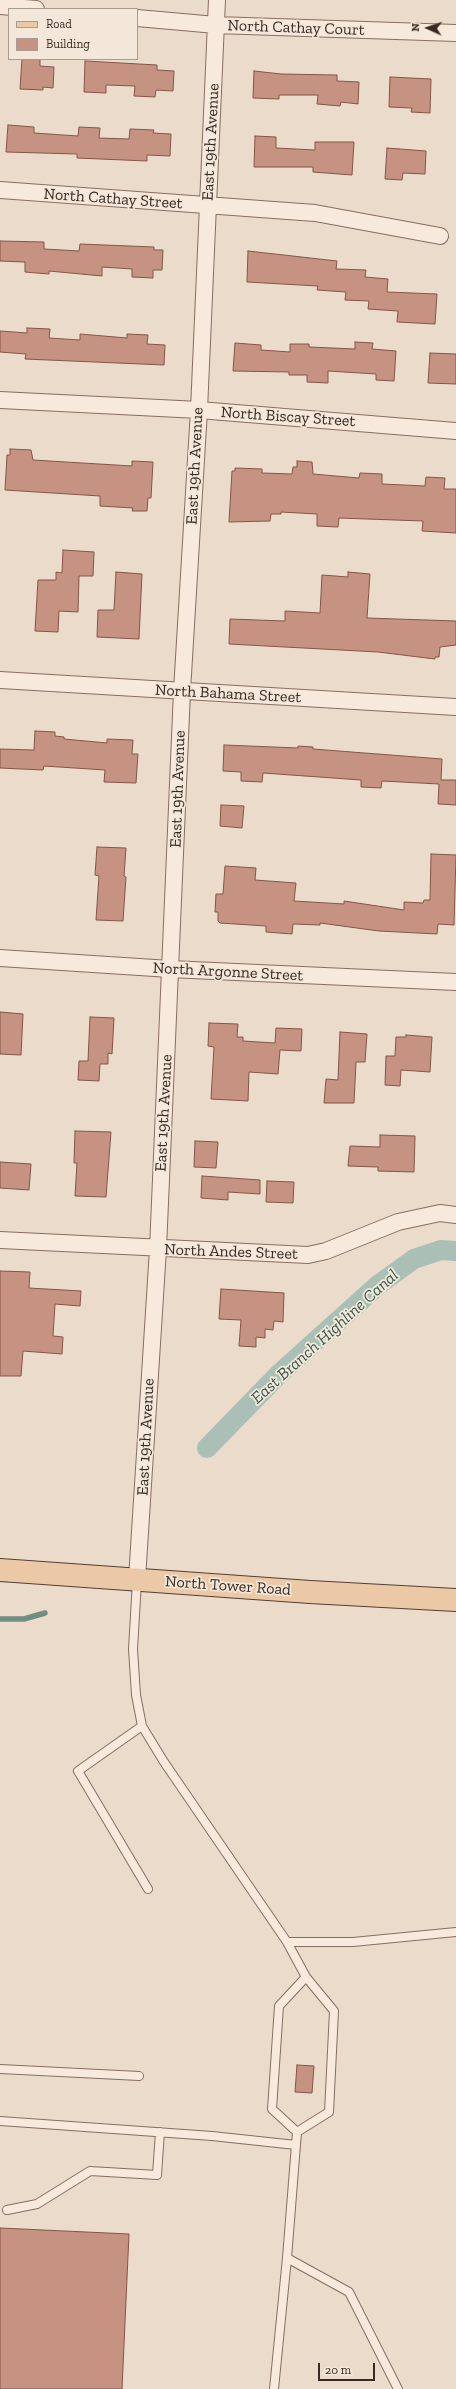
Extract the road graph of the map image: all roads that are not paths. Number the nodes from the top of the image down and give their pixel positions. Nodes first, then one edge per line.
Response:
1 (217, 0) edge
2 (0, 6) edge
3 (24, 8) edge
4 (138, 18) edge
5 (216, 25) junction
6 (456, 34) edge
7 (0, 190) edge
8 (208, 206) junction
9 (440, 236) dead end
10 (0, 400) edge
11 (199, 410) junction
12 (456, 431) edge
13 (0, 680) edge
14 (182, 691) junction
15 (456, 707) edge
16 (0, 958) edge
17 (170, 969) junction
18 (456, 982) edge
19 (456, 1215) edge
20 (0, 1240) edge
21 (158, 1249) junction
22 (0, 1570) edge
23 (137, 1579) junction
24 (456, 1600) edge
25 (142, 1726) junction
26 (148, 1890) dead end
27 (456, 1932) edge
28 (287, 1942) junction
29 (306, 1977) junction
30 (0, 2069) edge
31 (140, 2076) dead end
32 (0, 2122) edge
33 (160, 2132) junction
34 (297, 2132) junction
35 (296, 2145) junction
36 (7, 2210) dead end
37 (287, 2258) junction
38 (274, 2389) edge
39 (398, 2389) edge

1 - 5 street, East 19th Avenue
2 - 3 street
4 - 5 street, North Cathay Court
5 - 6 street, North Cathay Court
5 - 8 street, East 19th Avenue
7 - 8 street, North Cathay Street
8 - 9 street, North Cathay Street
8 - 11 street, East 19th Avenue
10 - 11 street, North Biscay Street
11 - 12 street, North Biscay Street
11 - 14 street, East 19th Avenue
13 - 14 street, North Bahama Street
14 - 15 street, North Bahama Street
14 - 17 street, East 19th Avenue
16 - 17 street, North Argonne Street
17 - 18 street, North Argonne Street
17 - 21 street, East 19th Avenue
19 - 21 street, North Andes Street
20 - 21 street, North Andes Street
21 - 23 street, East 19th Avenue
22 - 23 main road, North Tower Road
23 - 24 main road, North Tower Road
23 - 25 lane
25 - 26 lane
25 - 28 lane
27 - 28 lane
28 - 29 lane
29 - 34 lane
29 - 34 lane
30 - 31 lane
32 - 33 lane
33 - 35 lane
33 - 36 lane
34 - 35 lane
35 - 37 lane
37 - 38 lane
37 - 39 lane

